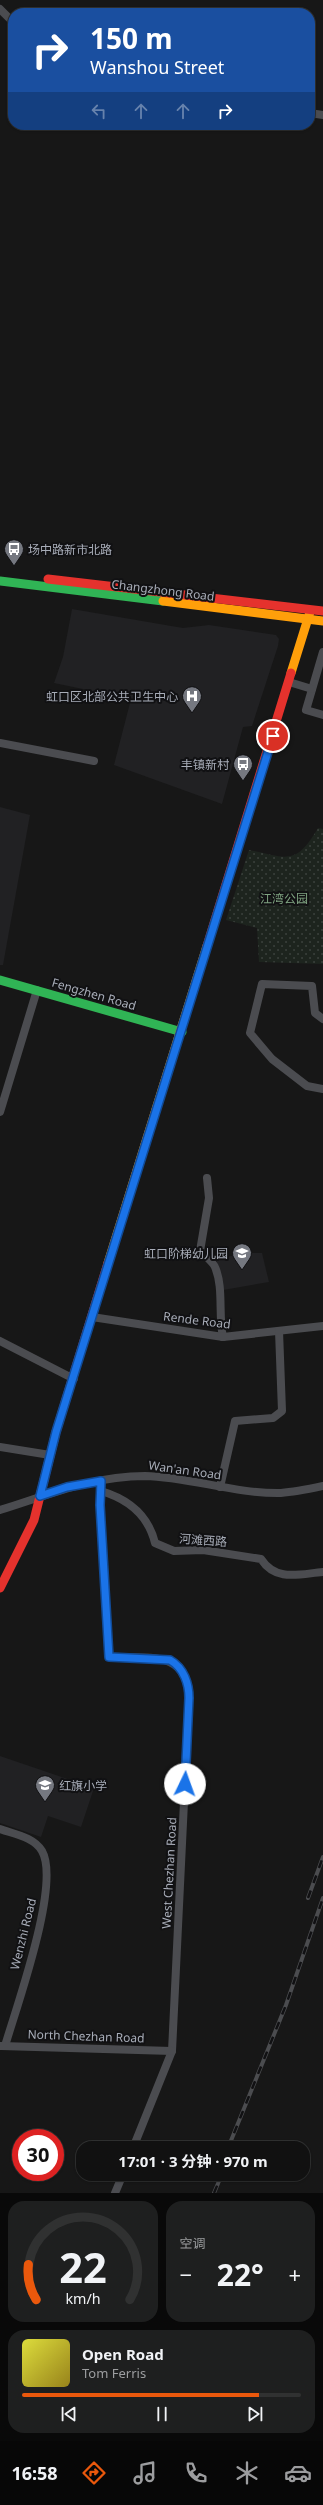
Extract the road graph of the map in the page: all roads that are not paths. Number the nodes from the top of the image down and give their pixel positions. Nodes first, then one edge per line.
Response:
1 (0, 10) edge
2 (8, 17) edge
3 (0, 573) edge
4 (0, 581) edge
5 (323, 611) edge
6 (310, 614) junction
7 (323, 621) edge
8 (323, 652) edge
9 (289, 682) junction
10 (312, 688) junction
11 (323, 715) edge
12 (0, 743) edge
13 (94, 761) dead end
14 (0, 980) edge
15 (37, 990) junction
16 (323, 1019) edge
17 (182, 1032) junction
18 (323, 1089) edge
19 (0, 1112) edge
20 (208, 1178) dead end
21 (92, 1317) junction
22 (323, 1326) edge
23 (279, 1331) junction
24 (223, 1336) junction
25 (0, 1341) edge
26 (74, 1378) junction
27 (0, 1447) edge
28 (50, 1455) junction
29 (101, 1481) junction
30 (323, 1486) edge
31 (220, 1487) junction
32 (101, 1491) junction
33 (40, 1496) junction
34 (0, 1510) edge
35 (323, 1572) edge
36 (0, 1588) edge
37 (0, 1829) edge
38 (2, 2046) edge
39 (172, 2051) junction
40 (136, 2141) edge
41 (119, 2181) edge
42 (115, 2193) edge

1 - 2 street
3 - 6 street, Changzhong Road
4 - 6 street, Changzhong Road
5 - 6 street, Changzhong Road
6 - 7 street, Changzhong Road
6 - 9 street
8 - 10 street
9 - 10 street
9 - 17 street
10 - 11 street
12 - 13 street
14 - 15 street, Fengzhen Road
15 - 17 street, Fengzhen Road
15 - 19 street
16 - 18 street
17 - 21 street
20 - 24 street
21 - 24 street, Rende Road
21 - 26 street
22 - 23 street, Rende Road
23 - 24 street, Rende Road
23 - 31 street
25 - 26 street
26 - 28 street
27 - 28 street
28 - 33 street
29 - 31 street, Wan'an Road
29 - 32 street
29 - 33 street, Wan'an Road
30 - 31 street, Wan'an Road
32 - 35 street, 河滩西路
32 - 39 street, West Chezhan Road
33 - 34 street, Wan'an Road
33 - 36 street
37 - 38 street, Wenzhi Road
38 - 39 street, North Chezhan Road
39 - 40 street, West Chezhan Road
41 - 42 street

